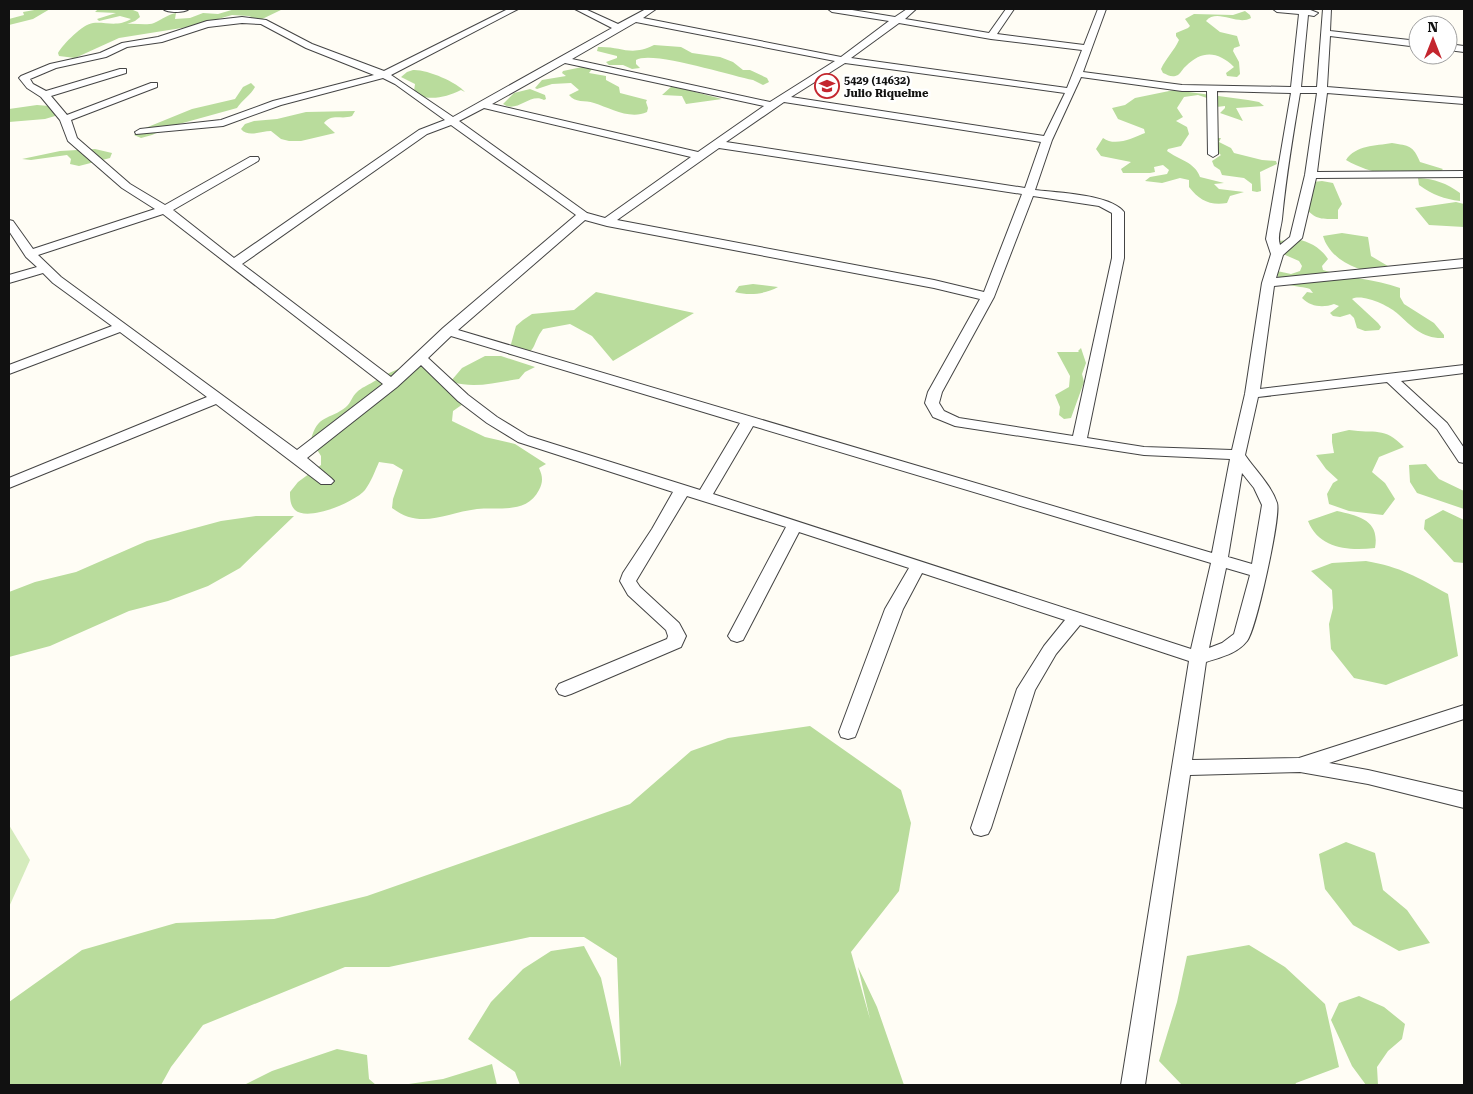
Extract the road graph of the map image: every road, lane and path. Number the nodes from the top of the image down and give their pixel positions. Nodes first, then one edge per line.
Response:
1 (167, 9) edge
2 (185, 9) edge
3 (514, 9) edge
4 (579, 9) edge
5 (652, 9) edge
6 (832, 9) edge
7 (912, 9) edge
8 (1010, 9) edge
9 (1102, 9) edge
10 (1276, 9) edge
11 (1303, 10) edge
12 (1327, 11) edge
13 (634, 19) junction
14 (896, 21) junction
15 (618, 28) junction
16 (1327, 33) junction
17 (991, 36) junction
18 (1408, 43) edge
19 (1088, 48) junction
20 (565, 60) junction
21 (843, 60) junction
22 (123, 71) dead end
23 (1078, 74) junction
24 (384, 75) junction
25 (154, 85) dead end
26 (1212, 89) junction
27 (1296, 90) junction
28 (1322, 90) junction
29 (1071, 91) junction
30 (45, 95) junction
31 (783, 99) junction
32 (1464, 101) edge
33 (483, 105) junction
34 (772, 105) junction
35 (65, 119) junction
36 (452, 121) junction
37 (140, 132) dead end
38 (1047, 140) junction
39 (717, 144) junction
40 (1213, 154) dead end
41 (700, 156) junction
42 (254, 159) dead end
43 (1464, 174) edge
44 (1311, 175) junction
45 (1029, 192) junction
46 (165, 210) junction
47 (583, 215) junction
48 (607, 222) junction
49 (9, 223) edge
50 (30, 254) junction
51 (1276, 254) junction
52 (1464, 263) edge
53 (234, 264) junction
54 (44, 269) junction
55 (9, 279) edge
56 (1268, 283) junction
57 (988, 297) junction
58 (122, 327) junction
59 (448, 332) junction
60 (421, 358) junction
61 (9, 370) edge
62 (1464, 370) edge
63 (1390, 378) junction
64 (392, 384) junction
65 (1252, 394) junction
66 (218, 398) junction
67 (749, 420) junction
68 (1079, 441) junction
69 (1238, 455) junction
70 (298, 458) junction
71 (1464, 459) edge
72 (326, 481) dead end
73 (9, 483) edge
74 (682, 490) junction
75 (704, 497) junction
76 (795, 525) junction
77 (1220, 562) junction
78 (918, 566) junction
79 (1258, 572) junction
80 (1076, 618) junction
81 (737, 636) dead end
82 (1198, 658) junction
83 (565, 689) dead end
84 (1464, 712) edge
85 (848, 732) dead end
86 (1300, 765) junction
87 (1181, 768) junction
88 (1464, 800) edge
89 (981, 828) dead end
90 (1133, 1085) edge

1 - 2 street
3 - 24 street
4 - 15 street
5 - 13 street
6 - 14 street
7 - 14 street
8 - 17 street
9 - 19 street
10 - 11 street
11 - 12 street
11 - 27 street
12 - 16 street
13 - 15 street
13 - 21 street
14 - 17 street
14 - 21 street
15 - 20 street
16 - 18 street
16 - 28 street
17 - 19 street
19 - 23 street
20 - 33 street
20 - 34 street
21 - 29 street
21 - 31 street
22 - 30 street
23 - 26 street
23 - 29 street
24 - 30 street
24 - 36 street
24 - 37 street
25 - 35 street
26 - 27 street
26 - 40 street
27 - 28 street
27 - 51 street
28 - 32 street
28 - 44 street
29 - 38 street
30 - 35 street
31 - 34 street
31 - 38 street
33 - 36 street
33 - 41 street
34 - 39 street
35 - 46 street
36 - 47 street
36 - 53 street
38 - 45 street
39 - 41 street
39 - 45 street
41 - 48 street
42 - 46 street
43 - 44 street
44 - 51 street
45 - 57 street
45 - 68 street
46 - 50 street
46 - 53 street
47 - 48 street
47 - 59 street
48 - 57 street
49 - 50 street
50 - 54 street
51 - 56 street
52 - 56 street
53 - 64 street
54 - 55 street
54 - 58 street
56 - 65 street
57 - 68 street
58 - 61 street
58 - 66 street
59 - 60 street
59 - 67 street
60 - 64 street
60 - 74 street
62 - 63 street
63 - 65 street
63 - 71 street
64 - 70 street
65 - 69 street
66 - 70 street
66 - 73 street
67 - 75 street
67 - 77 street
68 - 69 street
69 - 77 street
69 - 79 street
70 - 72 street
74 - 75 street
74 - 83 street
75 - 76 street
76 - 78 street
76 - 81 street
77 - 79 street
77 - 82 street
78 - 80 street
78 - 85 street
79 - 82 street
80 - 82 street
80 - 89 street
82 - 87 street
84 - 86 street
86 - 87 street
86 - 88 street
87 - 90 street

